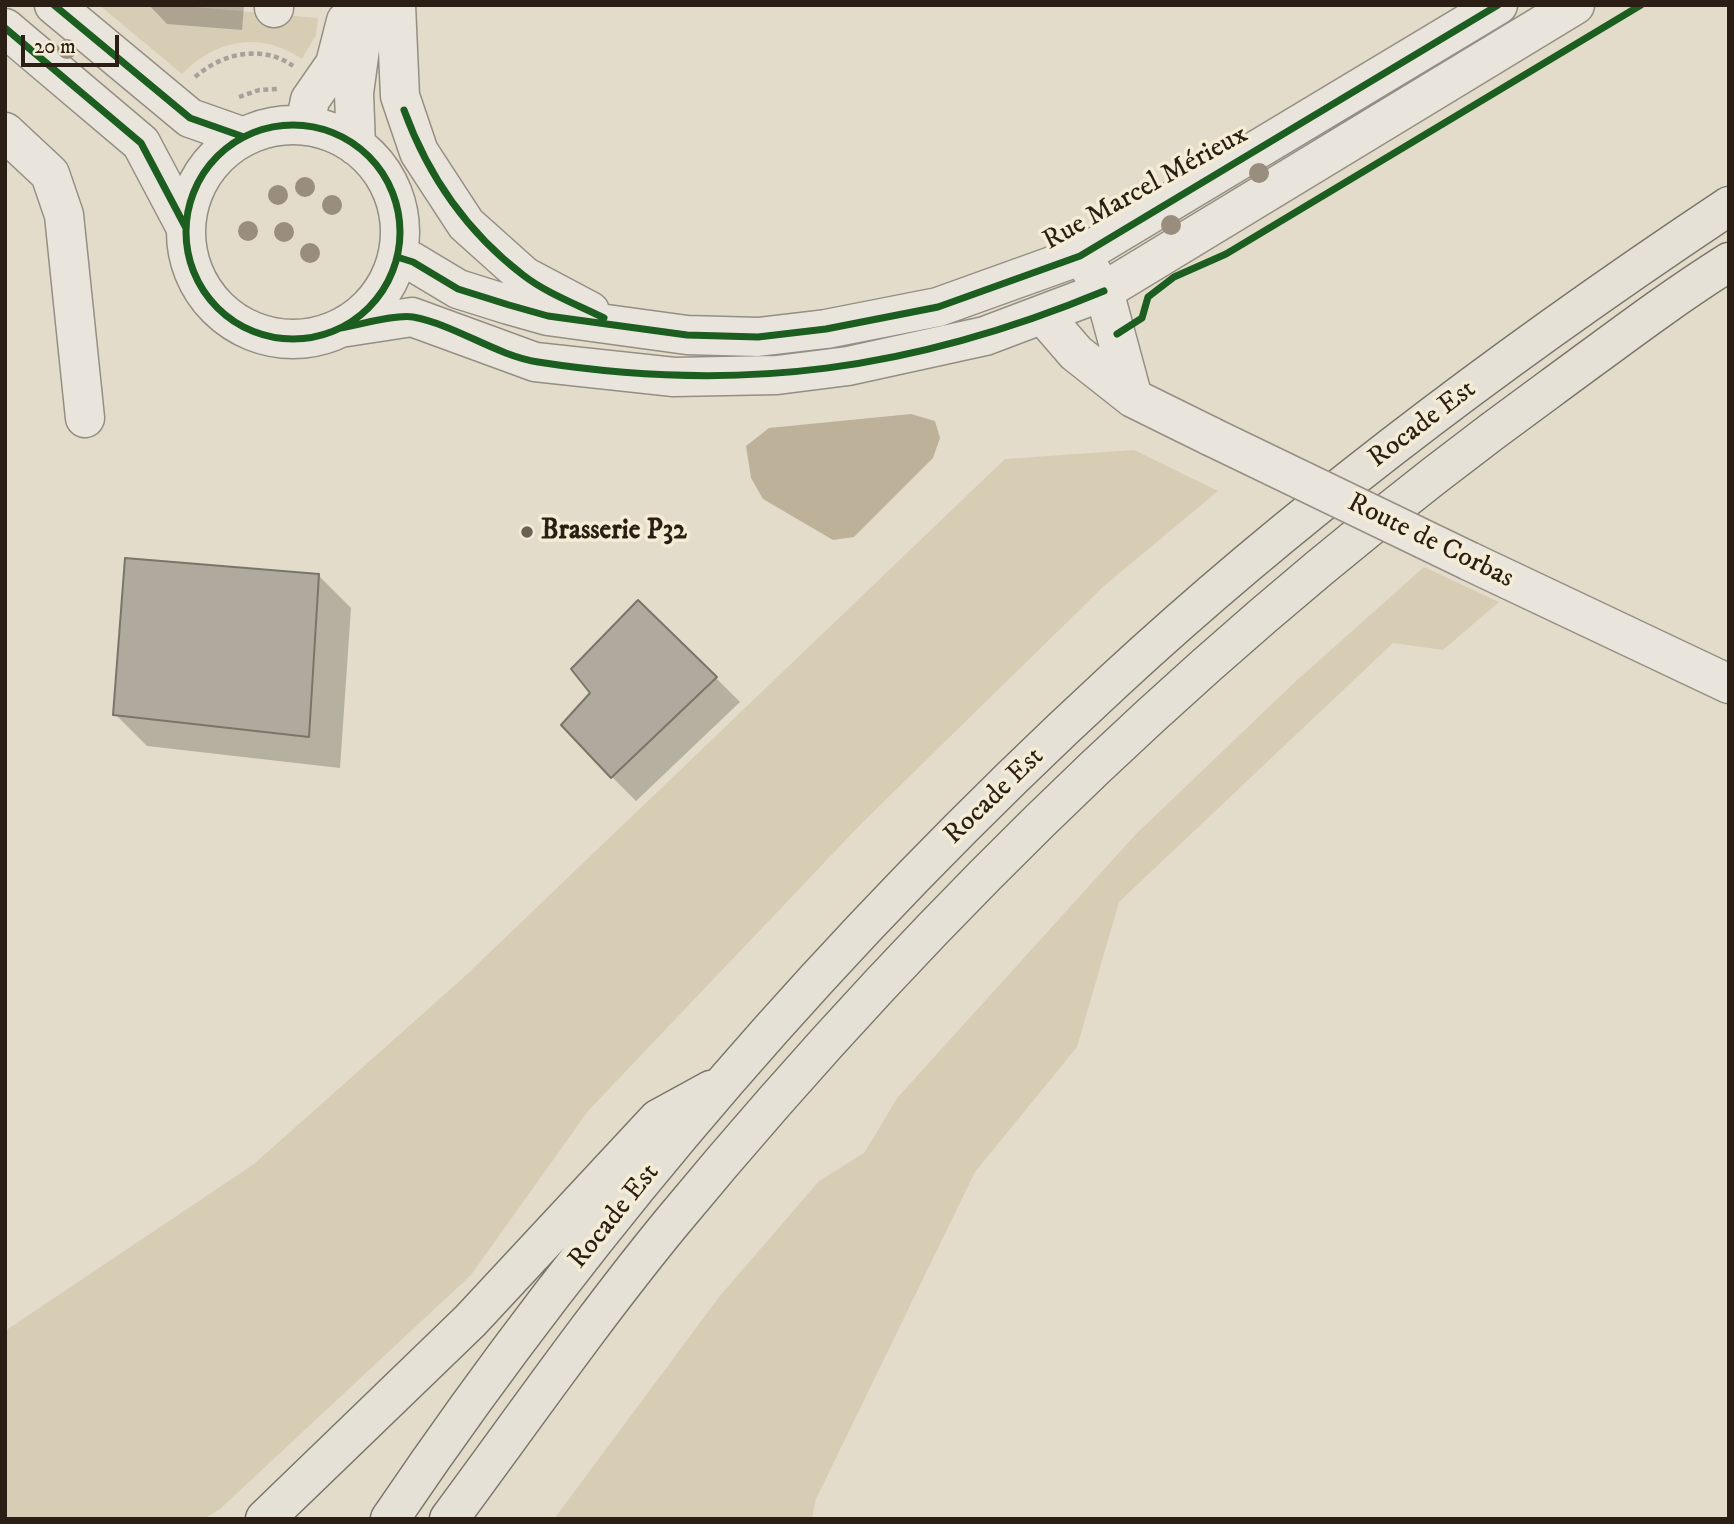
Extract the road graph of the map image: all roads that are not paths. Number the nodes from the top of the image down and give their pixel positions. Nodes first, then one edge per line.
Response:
1 (54, 5) edge
2 (348, 5) edge
3 (366, 5) edge
4 (396, 5) edge
5 (1498, 5) edge
6 (1575, 5) edge
7 (5, 28) edge
8 (305, 125) junction
9 (5, 132) edge
10 (244, 137) junction
11 (356, 146) junction
12 (1729, 206) edge
13 (186, 228) junction
14 (1080, 256) junction
15 (397, 257) junction
16 (1729, 262) edge
17 (1104, 291) junction
18 (1044, 316) junction
19 (617, 325) junction
20 (340, 328) junction
21 (1133, 397) junction
22 (85, 418) dead end
23 (1729, 684) edge
24 (733, 1078) junction
25 (265, 1519) edge
26 (390, 1519) edge
27 (449, 1519) edge

1 - 10 street
2 - 8 street
3 - 11 street
4 - 19 street, Rue Marcel Mérieux
5 - 14 street, Rue Marcel Mérieux
6 - 17 street
7 - 13 street
8 - 10 street
8 - 11 street
9 - 22 street
10 - 13 street
11 - 15 street
12 - 24 highway, Rocade Est
13 - 20 street
14 - 17 street
14 - 19 street, Rue Marcel Mérieux
15 - 19 street, Rue Marcel Mérieux
15 - 20 street
16 - 27 highway, Rocade Est
17 - 18 street
17 - 21 street
18 - 20 street
18 - 21 street, Route de Corbas
21 - 23 street, Route de Corbas, bridge
24 - 25 highway
24 - 26 highway, Rocade Est

